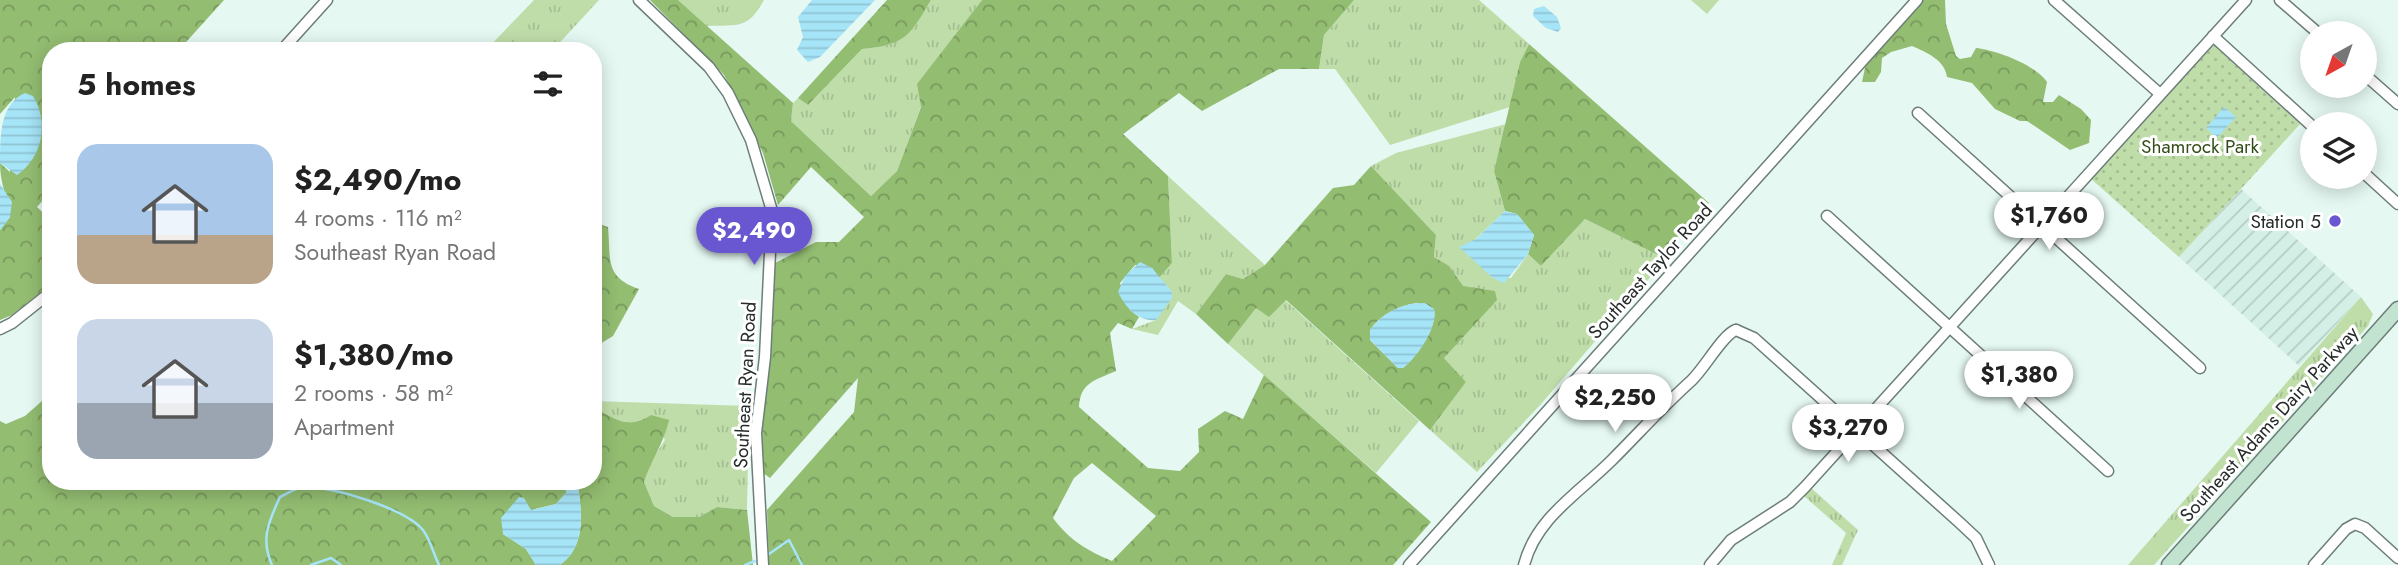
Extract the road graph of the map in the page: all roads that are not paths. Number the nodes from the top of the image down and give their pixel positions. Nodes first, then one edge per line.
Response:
1 (327, 0) edge
2 (639, 0) edge
3 (1917, 0) edge
4 (2054, 0) edge
5 (2246, 0) edge
6 (2280, 0) edge
7 (2304, 21) edge
8 (2213, 36) junction
9 (289, 42) edge
10 (2377, 85) edge
11 (2159, 93) junction
12 (2398, 104) edge
13 (1918, 113) dead end
14 (2300, 115) edge
15 (2377, 185) edge
16 (2398, 204) edge
17 (1826, 216) dead end
18 (2043, 226) junction
19 (42, 299) edge
20 (2398, 309) edge
21 (1735, 318) dead end
22 (1950, 328) junction
23 (0, 329) edge
24 (1736, 330) junction
25 (2200, 368) dead end
26 (1855, 432) junction
27 (2108, 471) dead end
28 (2398, 558) edge
29 (763, 565) edge
30 (1409, 565) edge
31 (1524, 565) edge
32 (1710, 565) edge
33 (1989, 565) edge
34 (2169, 565) edge
35 (2314, 565) edge

1 - 9 street
2 - 29 street, Southeast Ryan Road
3 - 30 street, Southeast Taylor Road
4 - 11 street
5 - 8 street
6 - 7 street
8 - 11 street
8 - 14 street
10 - 12 street
11 - 18 street
13 - 18 street
15 - 16 street
17 - 22 street
18 - 22 street
18 - 25 street
19 - 23 street
20 - 34 main road, Southeast Adams Dairy Parkway
21 - 24 street
22 - 26 street
22 - 27 street
24 - 26 street
24 - 31 street
26 - 32 street
26 - 33 street
28 - 35 street

